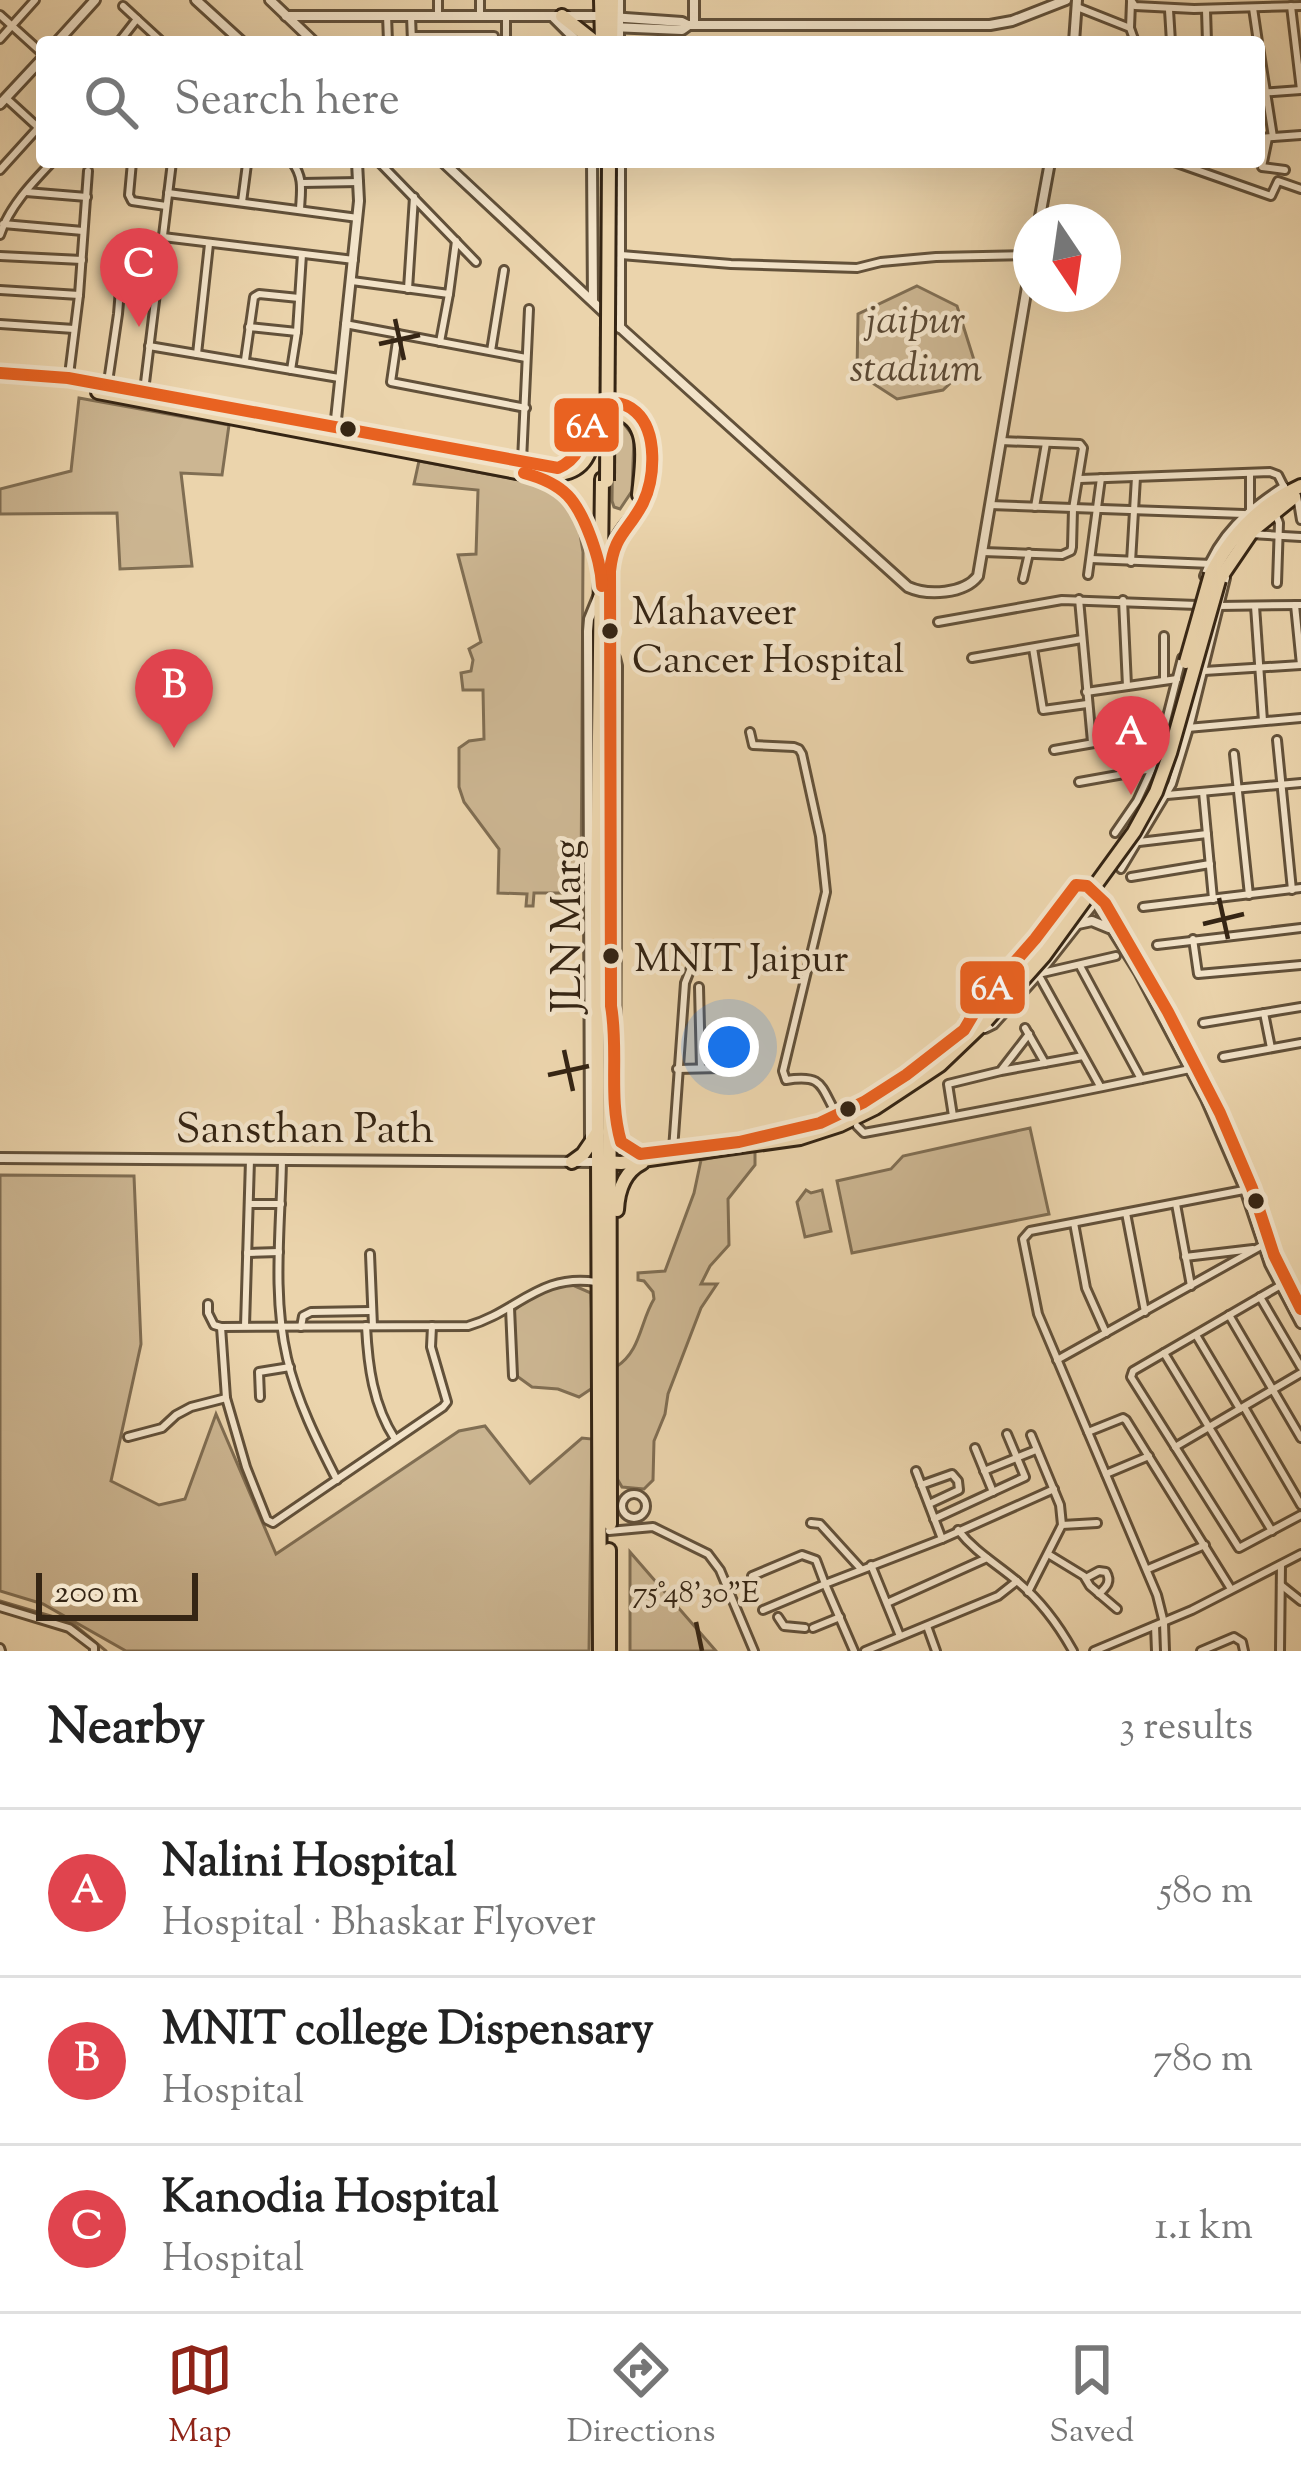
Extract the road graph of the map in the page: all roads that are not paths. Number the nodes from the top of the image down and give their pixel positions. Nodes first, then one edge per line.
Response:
1 (34, 0) edge
2 (95, 0) edge
3 (196, 0) edge
4 (269, 0) edge
5 (438, 0) edge
6 (479, 0) edge
7 (587, 0) edge
8 (601, 0) edge
9 (616, 0) edge
10 (694, 0) edge
11 (1065, 0) edge
12 (1131, 1) edge
13 (1077, 3) edge
14 (123, 6) dead end
15 (1296, 6) edge
16 (1169, 8) junction
17 (1253, 8) junction
18 (1205, 9) junction
19 (506, 14) junction
20 (0, 15) edge
21 (387, 15) junction
22 (411, 15) junction
23 (440, 15) junction
24 (476, 15) junction
25 (286, 16) junction
26 (558, 16) junction
27 (137, 19) junction
28 (691, 25) junction
29 (12, 26) junction
30 (1130, 28) junction
31 (608, 30) edge
32 (442, 35) junction
33 (65, 36) edge
34 (123, 36) edge
35 (155, 36) edge
36 (235, 36) edge
37 (308, 36) edge
38 (388, 36) edge
39 (412, 36) edge
40 (434, 36) edge
41 (472, 36) junction
42 (494, 36) dead end
43 (506, 36) edge
44 (573, 36) edge
45 (1074, 36) edge
46 (1133, 36) edge
47 (1171, 36) edge
48 (1207, 36) edge
49 (1257, 36) edge
50 (0, 39) edge
51 (36, 50) edge
52 (36, 72) edge
53 (1301, 90) edge
54 (1265, 93) edge
55 (3, 101) edge
56 (36, 127) edge
57 (36, 134) edge
58 (1301, 135) edge
59 (1267, 138) edge
60 (1265, 167) edge
61 (47, 168) edge
62 (132, 168) edge
63 (171, 168) edge
64 (246, 168) edge
65 (296, 168) edge
66 (358, 168) edge
67 (385, 168) edge
68 (449, 168) edge
69 (592, 168) edge
70 (606, 168) edge
71 (620, 168) edge
72 (1049, 168) edge
73 (1191, 168) edge
74 (0, 170) edge
75 (1285, 170) dead end
76 (88, 171) dead end
77 (359, 182) junction
78 (302, 183) junction
79 (1301, 189) edge
80 (26, 192) junction
81 (168, 193) junction
82 (87, 197) junction
83 (414, 197) junction
84 (242, 202) junction
85 (1042, 204) edge
86 (166, 206) junction
87 (300, 209) junction
88 (358, 218) junction
89 (4, 224) junction
90 (85, 231) junction
91 (0, 235) edge
92 (163, 237) junction
93 (456, 241) junction
94 (124, 242) dead end
95 (210, 243) junction
96 (302, 254) junction
97 (620, 255) junction
98 (0, 256) edge
99 (1013, 259) edge
100 (82, 260) junction
101 (354, 260) junction
102 (476, 262) dead end
103 (504, 270) dead end
104 (352, 280) junction
105 (0, 290) edge
106 (408, 290) junction
107 (448, 294) junction
108 (79, 295) junction
109 (299, 298) junction
110 (593, 303) junction
111 (529, 309) dead end
112 (1022, 312) edge
113 (0, 324) edge
114 (345, 324) junction
115 (249, 327) junction
116 (620, 328) junction
117 (74, 329) junction
118 (297, 332) junction
119 (398, 334) junction
120 (440, 341) junction
121 (149, 346) junction
122 (491, 351) junction
123 (197, 354) junction
124 (526, 358) junction
125 (244, 362) junction
126 (291, 370) junction
127 (0, 376) edge
128 (68, 378) junction
129 (339, 378) junction
130 (107, 386) junction
131 (143, 396) junction
132 (526, 408) junction
133 (334, 432) junction
134 (374, 439) junction
135 (1001, 441) junction
136 (1046, 443) junction
137 (523, 461) junction
138 (545, 470) junction
139 (1250, 473) junction
140 (1136, 477) junction
141 (1101, 478) junction
142 (1078, 479) junction
143 (604, 483) junction
144 (1294, 491) edge
145 (990, 505) junction
146 (1035, 507) junction
147 (1073, 508) junction
148 (1098, 509) junction
149 (1133, 510) junction
150 (1274, 512) junction
151 (1249, 513) junction
152 (607, 519) junction
153 (1301, 520) edge
154 (1250, 534) junction
155 (1277, 536) junction
156 (1301, 537) edge
157 (983, 552) junction
158 (1029, 553) junction
159 (1090, 559) junction
160 (1131, 562) junction
161 (605, 569) junction
162 (1216, 570) junction
163 (1088, 575) dead end
164 (1023, 579) dead end
165 (1277, 583) dead end
166 (1079, 599) junction
167 (1123, 600) junction
168 (1197, 604) junction
169 (1298, 604) edge
170 (1218, 606) junction
171 (1256, 606) junction
172 (938, 622) dead end
173 (1163, 636) dead end
174 (1082, 640) junction
175 (1033, 647) junction
176 (972, 658) dead end
177 (1301, 665) edge
178 (1258, 667) junction
179 (1204, 671) junction
180 (1177, 679) junction
181 (1164, 680) junction
182 (1127, 686) junction
183 (1086, 692) junction
184 (1087, 704) junction
185 (1301, 718) edge
186 (1263, 721) junction
187 (1189, 728) junction
188 (750, 731) dead end
189 (1163, 731) junction
190 (1277, 740) dead end
191 (1092, 742) junction
192 (1054, 750) dead end
193 (1234, 754) dead end
194 (1152, 769) junction
195 (1079, 782) dead end
196 (1301, 783) edge
197 (1281, 785) junction
198 (1144, 786) junction
199 (1239, 789) junction
200 (1203, 792) junction
201 (1165, 795) junction
202 (1115, 832) dead end
203 (1207, 834) junction
204 (1138, 842) junction
205 (1210, 864) junction
206 (1121, 869) dead end
207 (1131, 877) dead end
208 (1297, 889) edge
209 (1250, 895) junction
210 (1098, 898) junction
211 (1213, 898) junction
212 (1143, 907) dead end
213 (1077, 924) junction
214 (1300, 928) edge
215 (613, 930) junction
216 (1115, 933) junction
217 (1193, 940) junction
218 (1301, 943) edge
219 (1157, 945) dead end
220 (698, 950) dead end
221 (1116, 956) dead end
222 (1079, 965) junction
223 (1301, 965) edge
224 (1038, 974) junction
225 (699, 987) dead end
226 (610, 1006) junction
227 (1301, 1006) edge
228 (1264, 1012) junction
229 (1203, 1023) dead end
230 (969, 1032) junction
231 (616, 1033) junction
232 (1301, 1042) edge
233 (1270, 1048) junction
234 (1083, 1056) junction
235 (1223, 1057) dead end
236 (1045, 1063) junction
237 (940, 1065) junction
238 (721, 1068) dead end
239 (701, 1069) junction
240 (1190, 1069) junction
241 (677, 1070) junction
242 (1001, 1071) junction
243 (1141, 1079) junction
244 (948, 1084) junction
245 (1100, 1086) junction
246 (837, 1115) junction
247 (953, 1117) junction
248 (857, 1126) dead end
249 (799, 1134) junction
250 (594, 1136) junction
251 (673, 1150) junction
252 (644, 1157) junction
253 (0, 1158) edge
254 (250, 1160) junction
255 (282, 1160) junction
256 (595, 1160) junction
257 (1249, 1189) junction
258 (249, 1204) junction
259 (281, 1204) junction
260 (1176, 1204) junction
261 (1126, 1213) junction
262 (1075, 1223) junction
263 (609, 1238) junction
264 (1260, 1247) junction
265 (279, 1252) junction
266 (246, 1253) junction
267 (370, 1254) dead end
268 (1186, 1257) junction
269 (599, 1283) junction
270 (1281, 1285) junction
271 (1191, 1286) junction
272 (1260, 1297) junction
273 (208, 1304) dead end
274 (510, 1308) junction
275 (1301, 1309) edge
276 (370, 1311) junction
277 (1145, 1312) junction
278 (1228, 1316) junction
279 (1301, 1323) edge
280 (245, 1326) junction
281 (282, 1326) junction
282 (369, 1326) junction
283 (432, 1326) junction
284 (221, 1327) junction
285 (301, 1327) junction
286 (1106, 1333) junction
287 (1196, 1334) junction
288 (1164, 1353) junction
289 (1057, 1360) junction
290 (290, 1367) junction
291 (1301, 1370) edge
292 (512, 1376) dead end
293 (1273, 1390) junction
294 (260, 1397) dead end
295 (226, 1398) junction
296 (1242, 1408) junction
297 (1208, 1428) junction
298 (1088, 1432) junction
299 (1007, 1434) dead end
300 (1031, 1435) dead end
301 (128, 1437) dead end
302 (1301, 1438) edge
303 (395, 1439) junction
304 (975, 1448) dead end
305 (1174, 1448) junction
306 (1037, 1449) junction
307 (1149, 1456) junction
308 (1016, 1457) junction
309 (916, 1471) dead end
310 (984, 1471) junction
311 (1106, 1474) junction
312 (337, 1480) junction
313 (921, 1484) junction
314 (1054, 1489) junction
315 (993, 1492) junction
316 (611, 1494) junction
317 (929, 1504) junction
318 (1301, 1505) edge
319 (644, 1513) junction
320 (627, 1515) junction
321 (1301, 1515) edge
322 (934, 1519) junction
323 (811, 1523) dead end
324 (1097, 1523) dead end
325 (1062, 1525) junction
326 (610, 1527) junction
327 (652, 1527) junction
328 (958, 1531) junction
329 (1272, 1531) junction
330 (942, 1539) junction
331 (1205, 1545) junction
332 (1048, 1554) junction
333 (1301, 1554) edge
334 (987, 1558) junction
335 (1281, 1563) junction
336 (872, 1564) junction
337 (860, 1569) junction
338 (1147, 1570) junction
339 (752, 1576) dead end
340 (1086, 1578) junction
341 (1018, 1581) junction
342 (825, 1583) junction
343 (1281, 1585) junction
344 (1232, 1589) junction
345 (1028, 1592) junction
346 (1100, 1594) junction
347 (1301, 1601) edge
348 (886, 1603) junction
349 (0, 1607) edge
350 (1117, 1609) dead end
351 (764, 1610) dead end
352 (778, 1617) dead end
353 (840, 1618) junction
354 (1159, 1624) junction
355 (927, 1625) junction
356 (900, 1636) junction
357 (94, 1651) edge
358 (605, 1651) edge
359 (754, 1651) edge
360 (854, 1651) edge
361 (865, 1651) edge
362 (936, 1651) edge
363 (1073, 1651) edge
364 (1094, 1651) edge
365 (1156, 1651) edge
366 (1165, 1651) edge
367 (1201, 1651) edge
368 (1244, 1651) edge
369 (1280, 1651) edge

1 - 29 street
2 - 33 street
3 - 36 street
4 - 25 street
5 - 23 street
6 - 24 street
7 - 31 street
8 - 31 main road
9 - 31 main road
10 - 28 street
11 - 28 street
12 - 16 street
12 - 30 street
13 - 30 street
13 - 45 street
14 - 27 street
15 - 17 street
15 - 53 street
16 - 18 street
16 - 47 street
17 - 18 street
17 - 49 street
18 - 48 street
19 - 24 street
19 - 26 street
19 - 43 street
20 - 29 street
21 - 22 street
21 - 25 street
21 - 38 street
22 - 23 street
22 - 39 street
23 - 24 street
23 - 32 street
24 - 41 street
25 - 37 street
26 - 31 main road
26 - 31 street
26 - 44 street
27 - 34 street
27 - 35 street
28 - 31 street
29 - 50 street
29 - 51 street
30 - 46 street
32 - 40 street
32 - 41 street
41 - 42 street
52 - 55 street
53 - 54 street
55 - 56 street
57 - 74 street
58 - 59 street
60 - 75 street
61 - 80 street
62 - 86 street
63 - 81 street
64 - 84 street
65 - 78 street
66 - 77 street
67 - 83 street
68 - 110 street
69 - 110 street
70 - 143 main road, bridge
71 - 97 street
72 - 85 street
73 - 79 street
76 - 82 street
77 - 78 street
77 - 88 street
78 - 87 street
80 - 82 street
80 - 89 street
81 - 84 street
81 - 86 street
82 - 90 street
83 - 93 street
83 - 106 street
84 - 87 street
86 - 92 street
87 - 88 street
88 - 101 street
89 - 90 street
89 - 91 street
90 - 100 street
92 - 95 street
92 - 121 street
93 - 102 street
93 - 107 street
94 - 130 street
95 - 96 street
95 - 123 street
96 - 101 street
96 - 109 street
97 - 99 street
97 - 116 street
98 - 100 street
100 - 108 street
101 - 104 street
103 - 122 street
104 - 106 street
104 - 114 street
105 - 108 street
106 - 107 street
107 - 120 street
108 - 117 street
109 - 115 street
109 - 118 street
110 - 116 street
111 - 124 street
112 - 135 street
113 - 117 street
114 - 119 street
114 - 129 street
115 - 118 street
115 - 125 street
116 - 157 street
117 - 128 street
118 - 126 street
119 - 120 street
119 - 132 street
120 - 122 street
121 - 123 street
121 - 131 street
122 - 124 street
123 - 125 street
124 - 132 street
125 - 126 street
126 - 129 street
127 - 128 main road
127 - 131 main road
128 - 130 main road
129 - 133 street
130 - 131 main road
131 - 133 main road
132 - 137 street
133 - 134 main road
134 - 137 main road
134 - 138 main road
135 - 136 street
135 - 145 street
136 - 142 street
136 - 146 street
137 - 138 main road
138 - 143 main road
138 - 152 main road
138 - 161 main road
138 - 161 main road
139 - 140 street
139 - 144 street
139 - 151 street
140 - 141 street
140 - 149 street
141 - 142 street
141 - 148 street
142 - 147 street
143 - 152 main road
143 - 161 main road, JLN Marg
144 - 150 main road
144 - 151 main road
144 - 153 street
145 - 146 street
145 - 157 street
146 - 147 street
147 - 148 street
147 - 158 street
148 - 149 street
148 - 159 street
149 - 151 street
149 - 160 street
150 - 154 main road
150 - 155 street
151 - 162 main road
152 - 161 main road
154 - 155 street
154 - 162 main road
155 - 156 street
155 - 165 street
157 - 158 street
158 - 164 street
159 - 160 street
159 - 163 street
160 - 162 street
161 - 215 main road, JLN Marg
161 - 250 main road, JLN Marg
162 - 168 street
162 - 170 street
162 - 230 main road, bridge
166 - 167 street
166 - 172 street
166 - 174 street
167 - 168 street
167 - 182 street
168 - 180 street
169 - 171 street
169 - 177 street
170 - 171 street
170 - 179 street
171 - 178 street
173 - 181 street
174 - 175 street
174 - 183 street
175 - 176 street
175 - 184 street
177 - 178 street
178 - 179 street
178 - 186 street
179 - 187 street
180 - 181 street
180 - 189 street
181 - 182 street
182 - 183 street
183 - 184 street
184 - 191 street
185 - 186 street
186 - 187 street
187 - 189 street
187 - 201 street
188 - 246 street
189 - 191 street
189 - 194 street
190 - 197 street
191 - 192 street
193 - 199 street
194 - 195 street
194 - 198 street
196 - 197 street
197 - 199 street
197 - 208 street
198 - 201 street
198 - 202 street
199 - 200 street
199 - 209 street
200 - 201 street
200 - 203 street
201 - 204 street
203 - 204 street
203 - 205 street
204 - 206 street
205 - 207 street
205 - 211 street
208 - 209 street
209 - 211 street
210 - 213 street
210 - 216 street
210 - 230 street
210 - 257 street
211 - 212 street
213 - 216 street
213 - 224 street
214 - 217 street
214 - 218 street
215 - 226 main road, JLN Marg
215 - 231 street
216 - 240 street
217 - 219 street
217 - 223 street
220 - 241 street
221 - 222 street
222 - 224 street
222 - 243 street
224 - 230 street
224 - 234 street
225 - 239 street
226 - 231 main road
226 - 256 main road, JLN Marg
227 - 228 street
228 - 229 street
228 - 233 street
230 - 237 main road
230 - 246 main road
231 - 252 street
232 - 233 street
233 - 235 street
234 - 236 street
234 - 245 street
236 - 242 street
236 - 242 street
237 - 244 street
237 - 249 main road
238 - 239 street
239 - 241 street
240 - 243 street
240 - 257 street
241 - 251 street
242 - 244 street
243 - 245 street
244 - 247 street
245 - 247 street
246 - 249 main road
247 - 248 street
249 - 251 main road
249 - 252 main road
250 - 256 main road, JLN Marg
250 - 256 main road
251 - 252 main road
252 - 256 main road
252 - 263 main road
253 - 254 street, Sansthan Path
254 - 255 street, Sansthan Path
254 - 258 street
255 - 256 street, Sansthan Path
255 - 259 street
256 - 263 main road, JLN Marg
256 - 269 main road, JLN Marg
257 - 260 street
257 - 264 street
257 - 275 street
258 - 259 street
258 - 266 street
259 - 265 street
260 - 261 street
260 - 268 street
261 - 262 street
261 - 277 street
262 - 286 street
262 - 289 street
263 - 316 main road, JLN Marg
264 - 268 street
264 - 270 street
264 - 271 street
265 - 266 street
265 - 281 street
266 - 280 street
267 - 276 street
268 - 271 street
269 - 274 street
269 - 316 main road, JLN Marg
270 - 272 street
270 - 279 street
271 - 277 street
272 - 278 street
272 - 291 street
273 - 284 street
274 - 283 street
274 - 292 street
276 - 282 street
276 - 285 street
277 - 286 street
278 - 287 street
278 - 293 street
280 - 281 street
280 - 284 street
281 - 285 street
281 - 290 street
282 - 283 street
282 - 285 street
282 - 303 street
283 - 303 street
284 - 295 street
286 - 289 street
287 - 288 street
287 - 296 street
288 - 297 street
288 - 305 street
289 - 298 street
290 - 294 street
290 - 312 street
291 - 293 street
293 - 296 street
293 - 302 street
295 - 301 street
295 - 312 street
296 - 297 street
296 - 318 street
297 - 305 street
297 - 329 street
298 - 307 street
298 - 311 street
299 - 308 street
300 - 306 street
303 - 312 street
304 - 310 street
305 - 329 street
306 - 308 street
306 - 314 street
307 - 311 street
307 - 331 street
308 - 310 street
308 - 315 street
309 - 313 street
310 - 315 street
311 - 338 street
313 - 317 street
313 - 317 street
314 - 325 street
314 - 328 street
315 - 322 street
316 - 319 street
316 - 320 street
316 - 326 main road, JLN Marg
316 - 358 main road, JLN Marg
317 - 322 street
319 - 320 street
319 - 327 street
320 - 326 street
321 - 329 street
322 - 330 street
323 - 337 street
324 - 325 street
325 - 332 street
326 - 327 street
326 - 358 main road, JLN Marg
327 - 359 street
328 - 330 street
328 - 334 street
330 - 336 street
331 - 338 street
331 - 344 street
332 - 340 street
332 - 345 street
333 - 335 street
334 - 341 street
334 - 348 street
335 - 343 street
335 - 344 street
336 - 337 street
336 - 348 street
337 - 342 street
338 - 354 street
339 - 342 street
340 - 346 street
340 - 346 street
341 - 345 street
341 - 355 street
342 - 351 street
342 - 353 street
343 - 347 street
343 - 369 street
344 - 354 street
345 - 363 street
346 - 350 street
348 - 356 street
349 - 357 street
352 - 353 street
353 - 360 street
354 - 364 street
354 - 365 street
354 - 366 street
355 - 356 street
355 - 362 street
356 - 361 street
367 - 368 street

